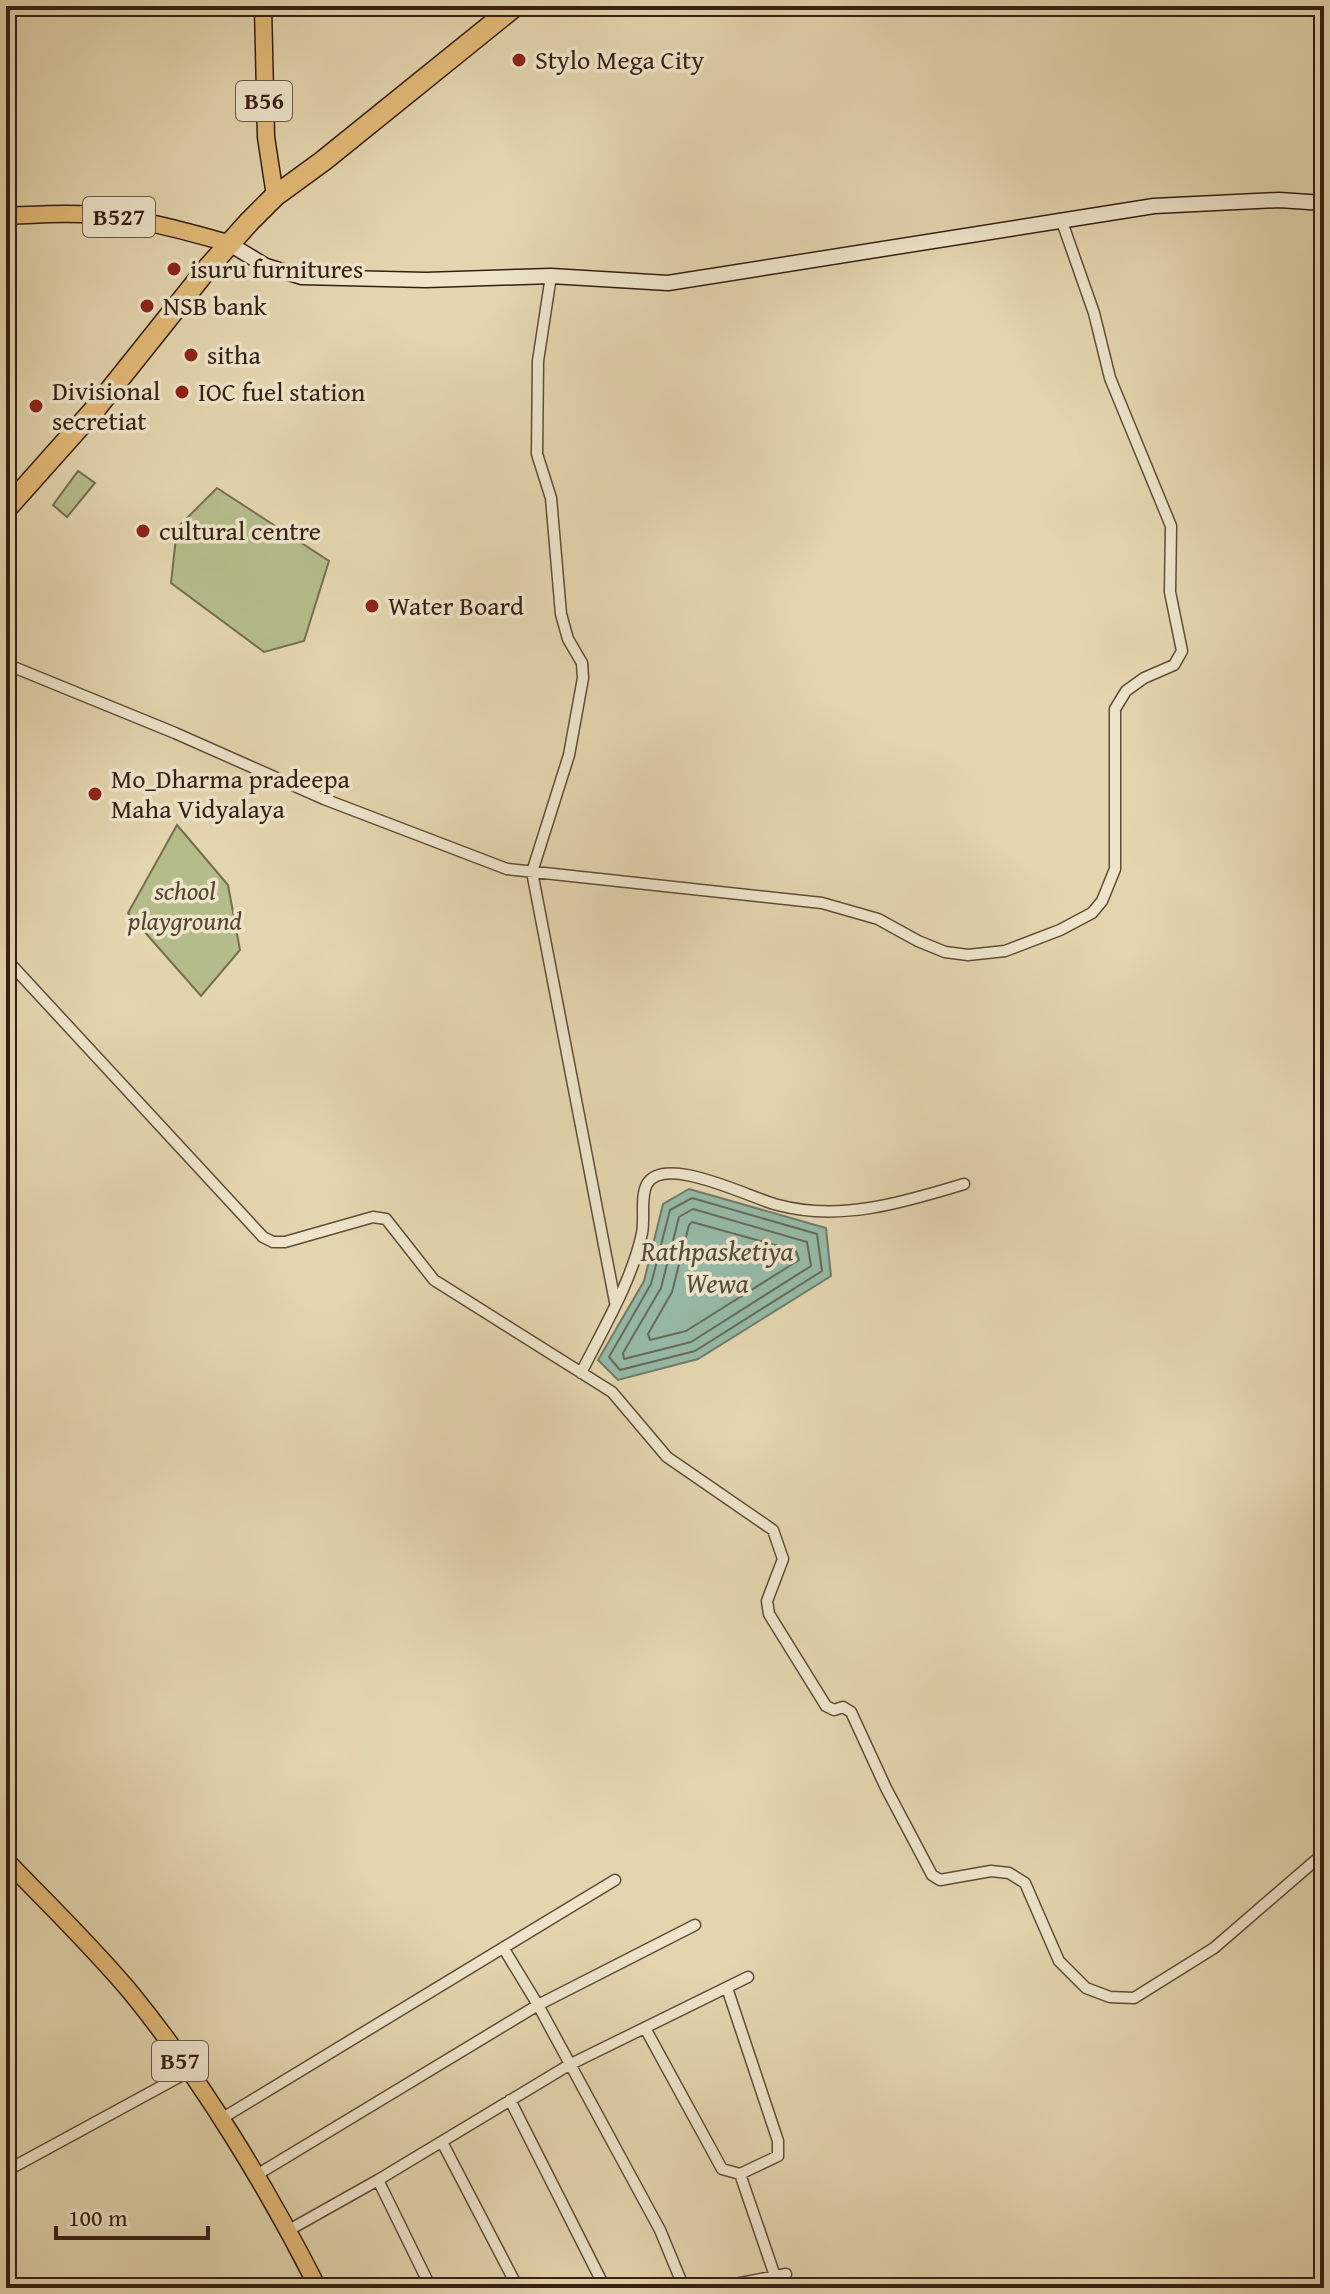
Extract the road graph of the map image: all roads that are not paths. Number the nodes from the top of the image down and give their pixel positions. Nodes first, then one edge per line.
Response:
1 (263, 6) edge
2 (515, 6) edge
3 (275, 196) junction
4 (1324, 203) edge
5 (6, 216) edge
6 (1061, 219) junction
7 (228, 243) junction
8 (551, 276) junction
9 (6, 509) edge
10 (6, 664) edge
11 (533, 874) junction
12 (6, 959) edge
13 (964, 1184) dead end
14 (615, 1302) junction
15 (581, 1373) junction
16 (1324, 1853) edge
17 (6, 1860) edge
18 (615, 1880) dead end
19 (695, 1925) dead end
20 (504, 1949) junction
21 (748, 1977) dead end
22 (727, 1988) junction
23 (538, 2005) junction
24 (645, 2028) junction
25 (569, 2065) junction
26 (188, 2072) junction
27 (510, 2100) junction
28 (221, 2119) junction
29 (442, 2142) junction
30 (6, 2171) edge
31 (740, 2174) junction
32 (255, 2176) junction
33 (378, 2180) junction
34 (289, 2230) junction
35 (786, 2274) dead end
36 (775, 2276) junction
37 (318, 2288) edge
38 (431, 2288) edge
39 (518, 2288) edge
40 (605, 2288) edge
41 (684, 2288) edge
42 (715, 2288) edge

1 - 3 main road, B56
2 - 3 highway
3 - 7 highway
4 - 6 street
5 - 7 main road, B527
6 - 8 street
6 - 11 street
7 - 8 street
7 - 9 highway
8 - 11 street
10 - 11 street
11 - 14 street
12 - 15 street
13 - 14 street
14 - 15 street
15 - 16 street
17 - 26 main road, B57
18 - 20 street
19 - 23 street
20 - 23 street
20 - 28 street
21 - 22 street
22 - 24 street
22 - 31 street
23 - 25 street
23 - 32 street
24 - 25 street
24 - 31 street
25 - 27 street
25 - 41 street
26 - 28 main road, B57
26 - 30 street
27 - 29 street
27 - 40 street
28 - 32 main road, B57
29 - 33 street
29 - 39 street
31 - 36 street
32 - 34 main road, B57
33 - 34 street
33 - 38 street
34 - 37 main road, B57
35 - 36 street
36 - 42 street

